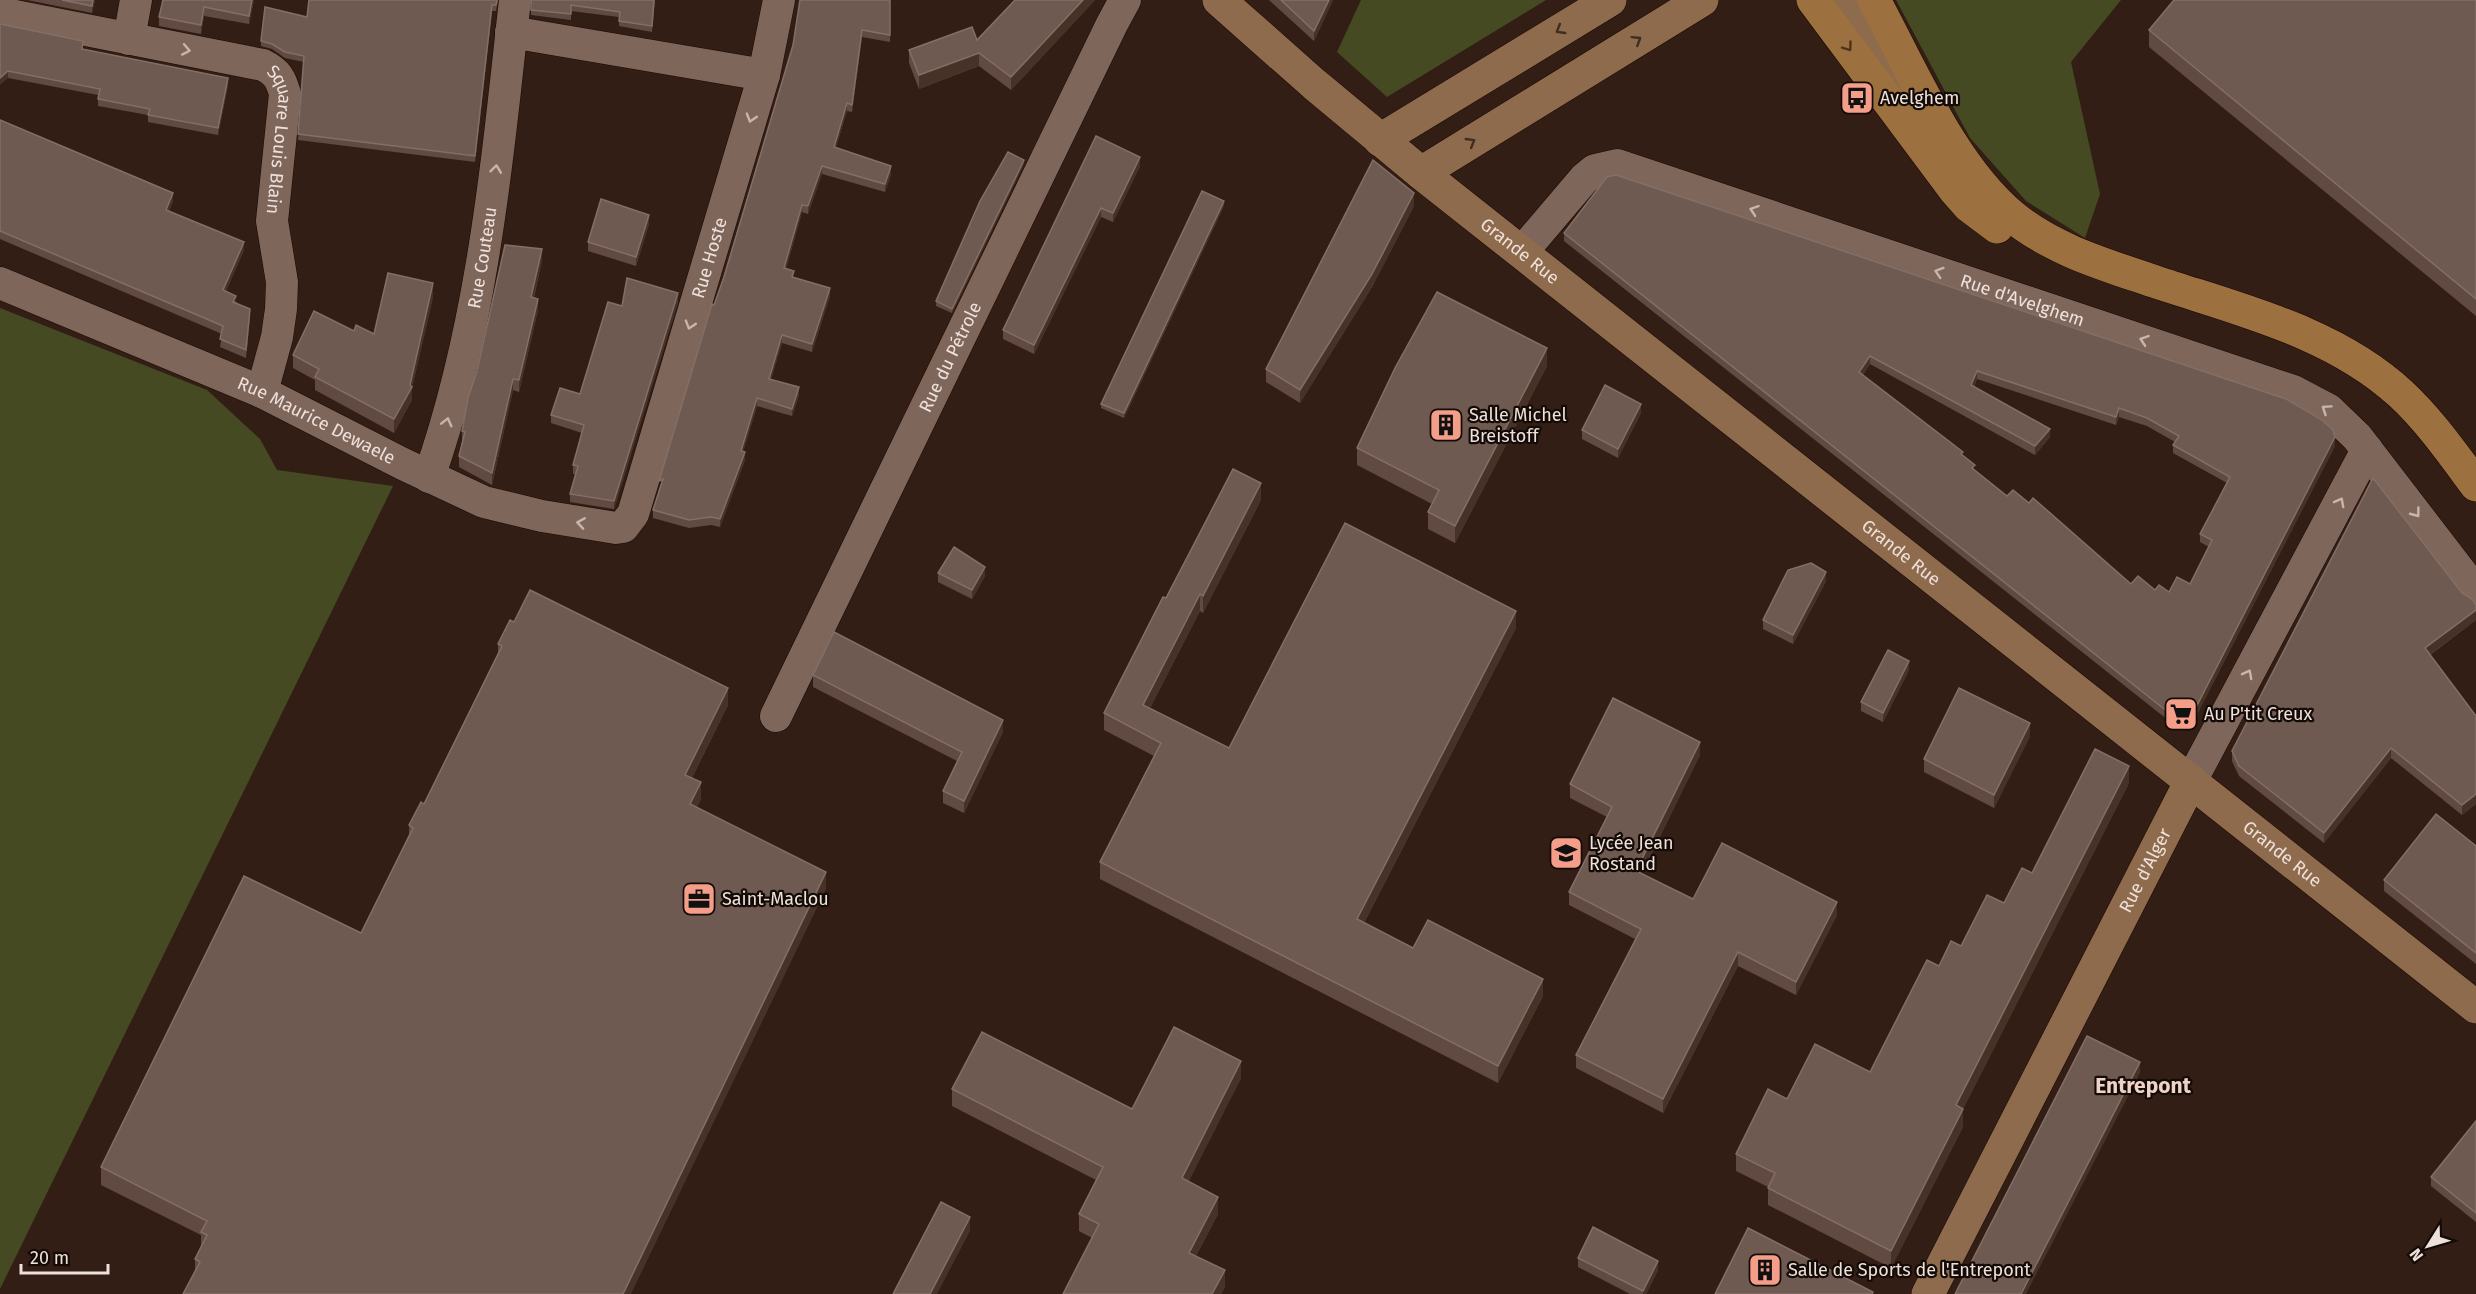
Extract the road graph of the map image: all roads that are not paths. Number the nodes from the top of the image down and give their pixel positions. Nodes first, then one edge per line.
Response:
1 (136, 0) edge
2 (515, 0) edge
3 (779, 0) edge
4 (1125, 0) edge
5 (1219, 0) edge
6 (1610, 0) edge
7 (1702, 0) edge
8 (1813, 0) edge
9 (1846, 0) edge
10 (1874, 0) edge
11 (0, 14) edge
12 (512, 32) junction
13 (129, 39) junction
14 (764, 75) junction
15 (1380, 140) junction
16 (1421, 173) junction
17 (2032, 231) junction
18 (1522, 252) junction
19 (2109, 266) junction
20 (0, 284) edge
21 (262, 392) junction
22 (2367, 450) junction
23 (429, 477) junction
24 (2476, 485) edge
25 (633, 514) joint
26 (2476, 592) edge
27 (776, 716) dead end
28 (2190, 781) junction
29 (2476, 1007) edge
30 (1928, 1294) edge

1 - 13 street
2 - 12 street, Rue Couteau
3 - 14 street, Rue Hoste
4 - 27 street, Rue du Pétrole
5 - 15 street, Grande Rue
6 -> 15 street
16 -> 7 street
8 -> 19 main road
9 - 17 street
10 - 17 main road
11 - 13 street, Square Louis Blain
12 - 14 street
23 -> 12 street, Rue Couteau
13 -> 21 street, Square Louis Blain
14 -> 25 street, Rue Hoste
15 - 16 street, Grande Rue
16 - 18 street, Grande Rue
17 - 19 main road
22 -> 18 street, Rue d'Avelghem
18 - 28 street, Grande Rue
19 - 24 main road
20 - 21 street, Rue Maurice Dewaele
21 - 23 street, Rue Maurice Dewaele
22 -> 26 street, Rue d'Avelghem
28 -> 22 street, Rue d'Alger
25 -> 23 street, Rue Maurice Dewaele
28 - 29 street, Grande Rue
28 - 30 street, Rue d'Alger

